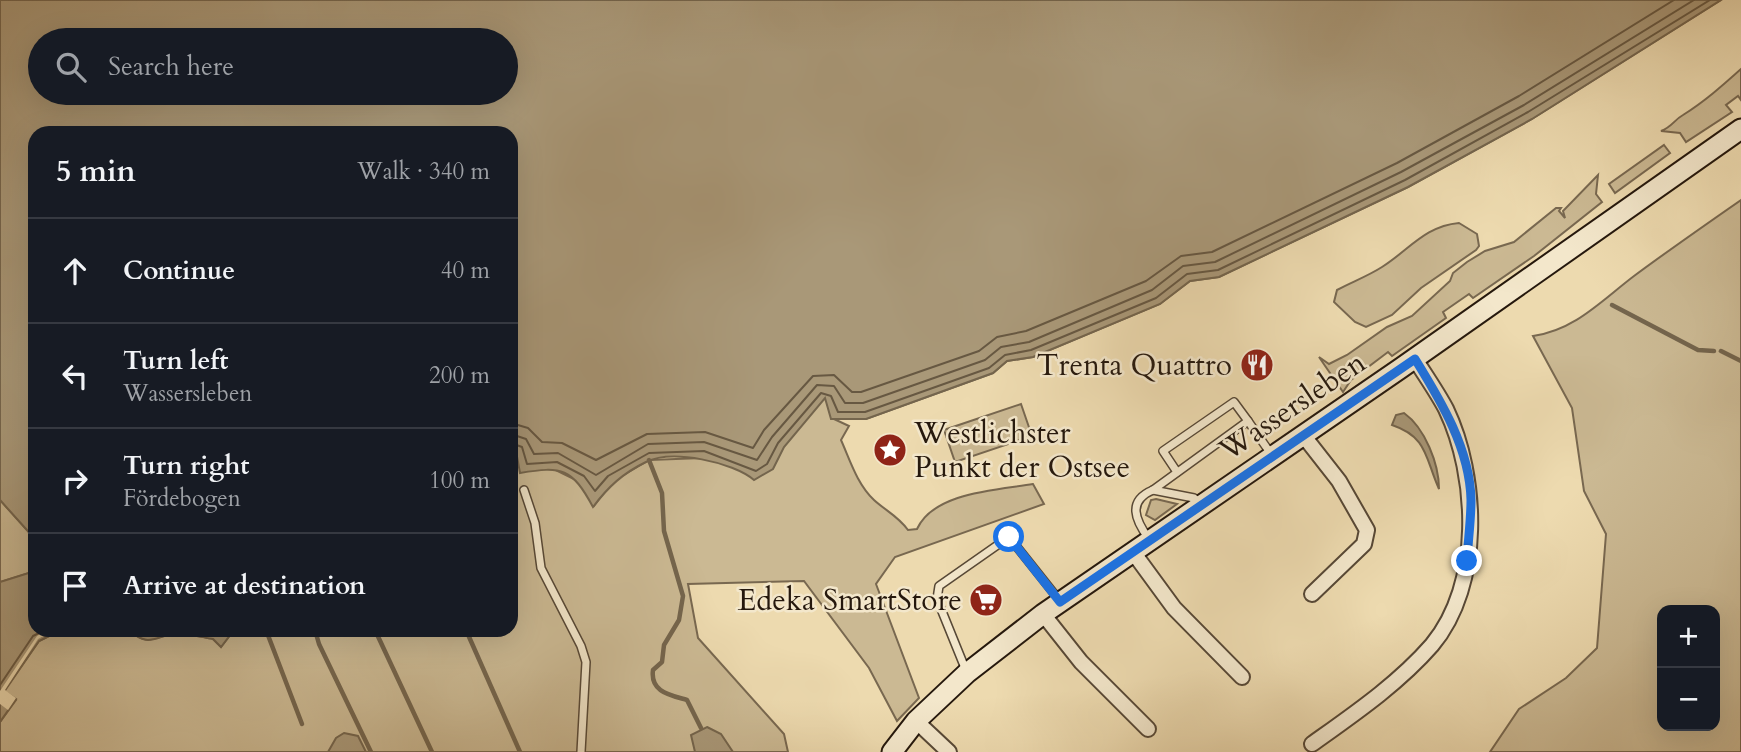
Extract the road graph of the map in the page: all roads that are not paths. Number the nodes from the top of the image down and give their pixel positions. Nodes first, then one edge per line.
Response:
1 (1741, 129) edge
2 (1415, 359) junction
3 (1248, 421) junction
4 (1303, 435) junction
5 (1271, 454) junction
6 (1177, 472) junction
7 (524, 489) dead end
8 (1153, 489) junction
9 (1201, 504) junction
10 (1150, 540) junction
11 (1133, 552) junction
12 (1312, 594) dead end
13 (1060, 602) junction
14 (1043, 614) junction
15 (967, 674) junction
16 (1242, 677) dead end
17 (916, 721) junction
18 (1148, 729) dead end
19 (1312, 744) dead end
20 (580, 752) edge
21 (892, 752) edge
22 (948, 752) edge

1 - 2 street, Wassersleben
2 - 4 street, Wassersleben
2 - 19 street
3 - 5 lane
3 - 6 lane
3 - 6 lane
4 - 5 street, Wassersleben
4 - 12 street
5 - 9 street, Wassersleben
6 - 8 lane
7 - 20 lane
8 - 9 lane
8 - 10 lane
9 - 10 street, Wassersleben
10 - 11 street, Wassersleben
11 - 13 street, Wassersleben
11 - 16 street
13 - 14 street, Wassersleben
13 - 15 lane
14 - 15 street, Wassersleben
14 - 18 street
15 - 17 street, Wassersleben
17 - 21 street, Wassersleben
17 - 22 street

